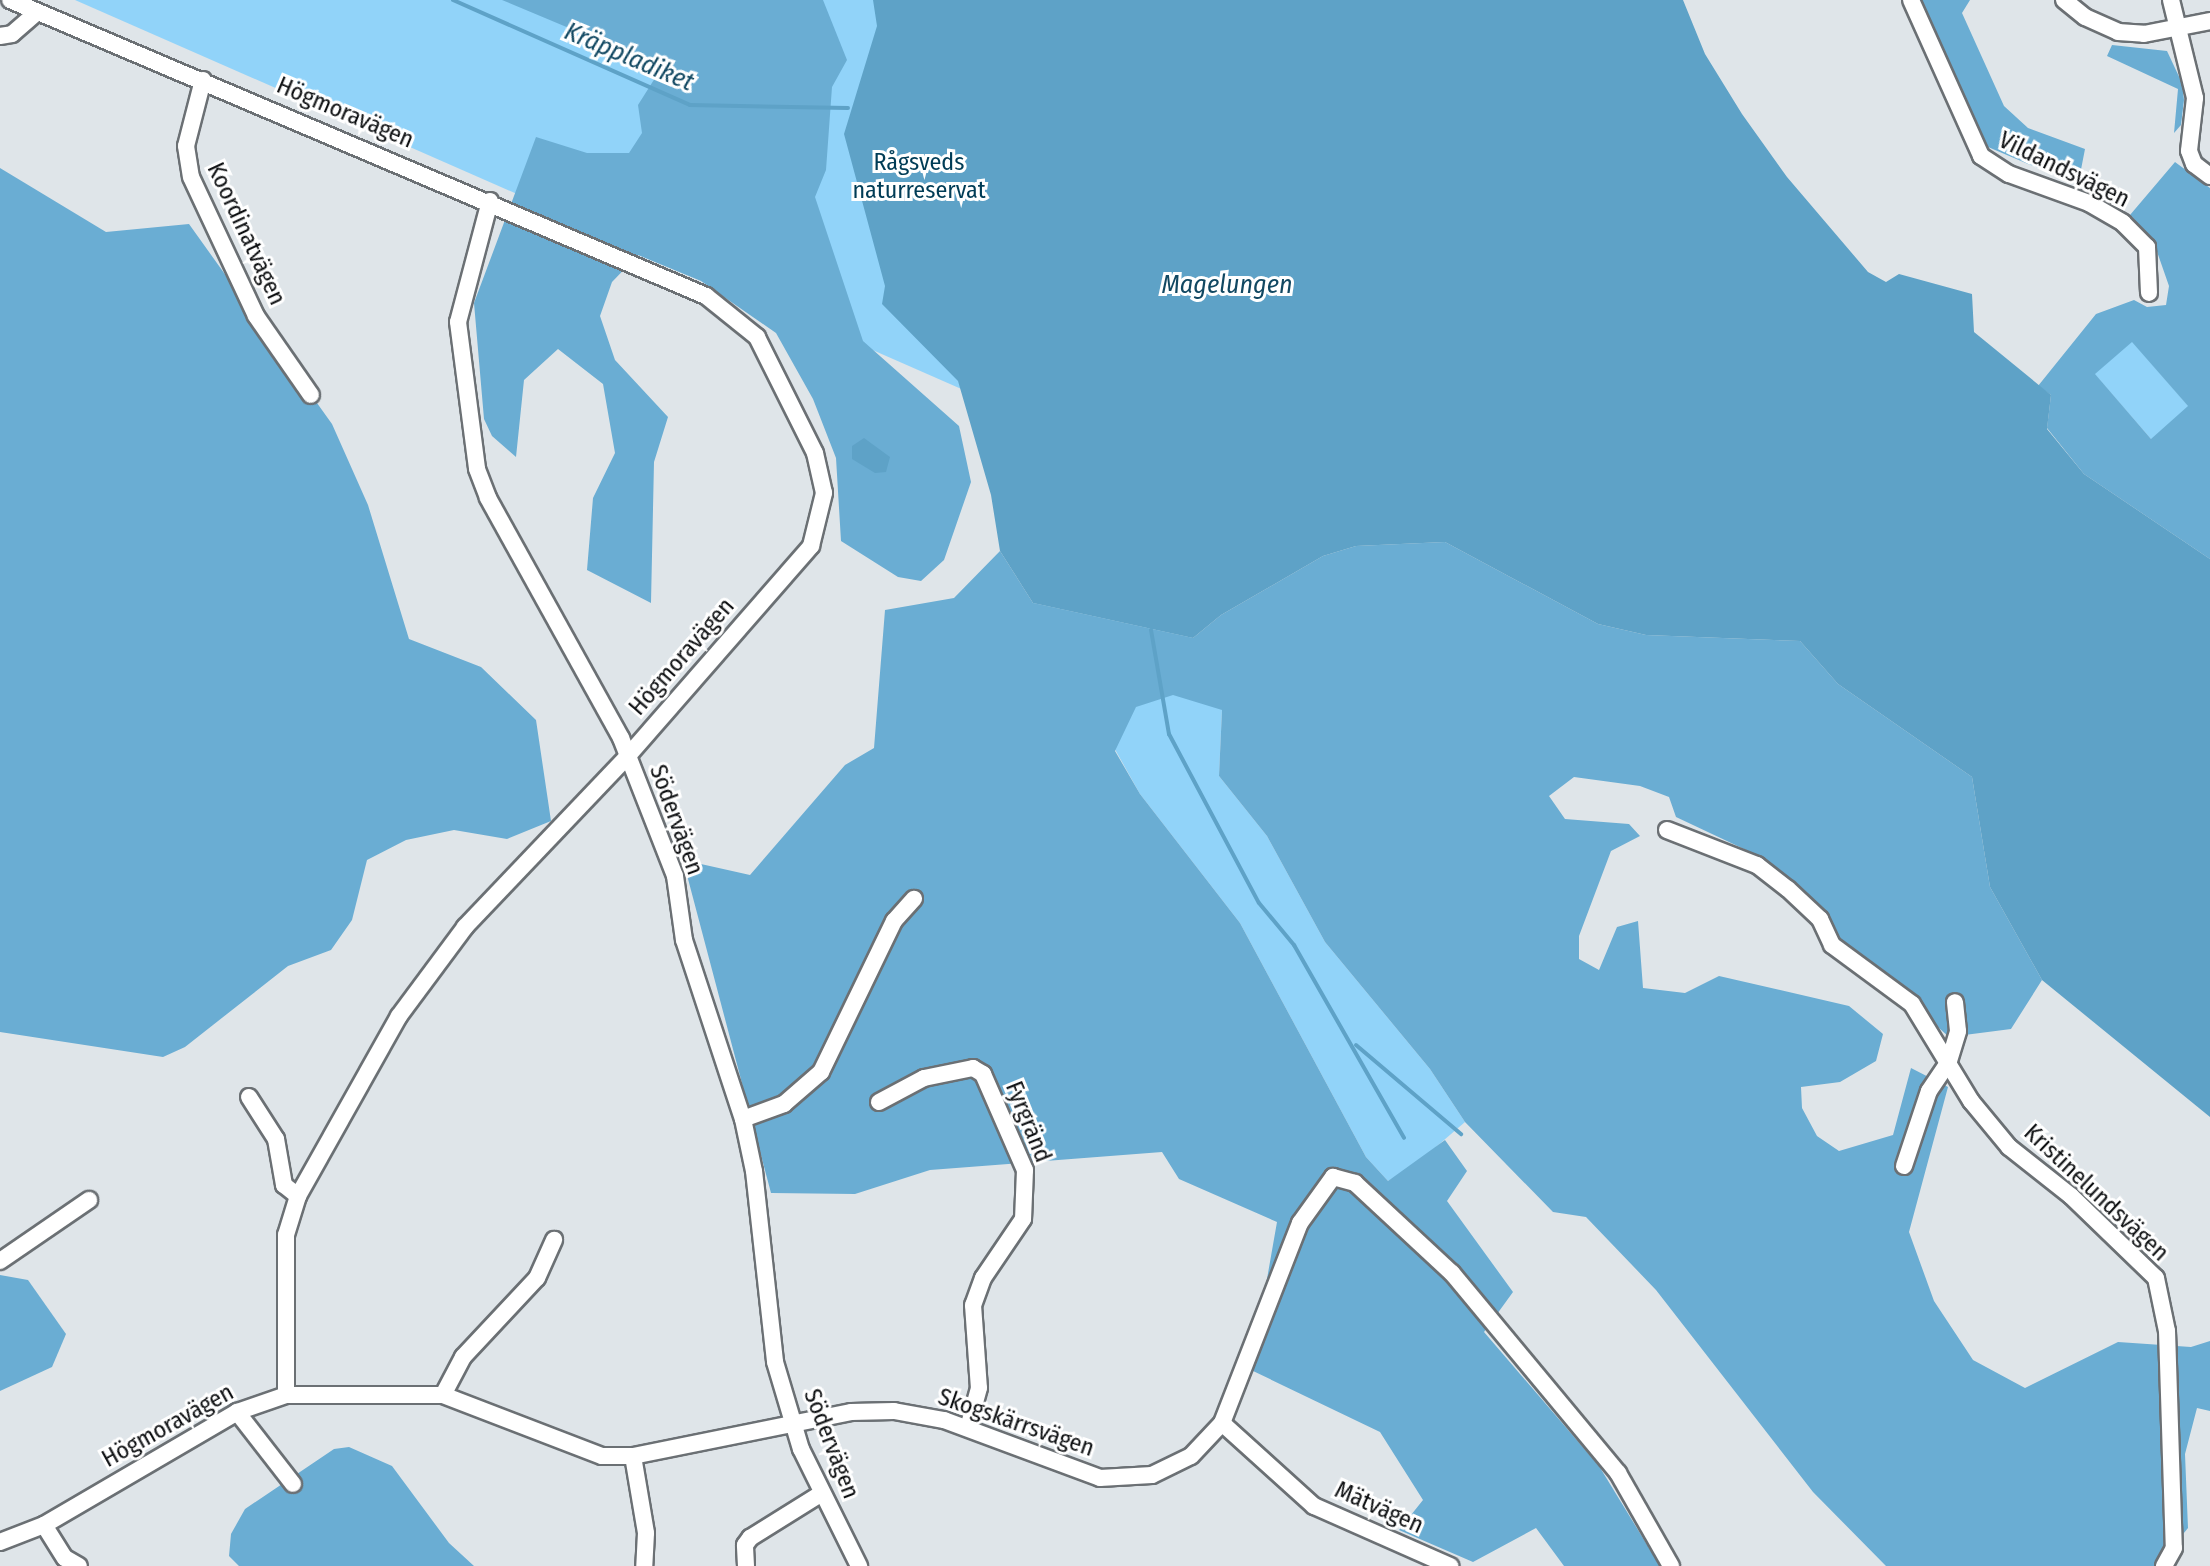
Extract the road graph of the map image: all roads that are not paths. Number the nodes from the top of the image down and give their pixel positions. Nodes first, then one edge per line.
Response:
1 (10, 0) edge
2 (1911, 0) edge
3 (2064, 0) edge
4 (2171, 0) edge
5 (36, 13) junction
6 (2210, 21) edge
7 (2177, 29) junction
8 (0, 36) edge
9 (203, 80) junction
10 (2210, 176) edge
11 (490, 201) junction
12 (2149, 293) dead end
13 (311, 395) dead end
14 (627, 757) junction
15 (1667, 830) dead end
16 (914, 899) dead end
17 (1955, 1002) dead end
18 (1949, 1061) junction
19 (249, 1097) dead end
20 (879, 1102) dead end
21 (743, 1119) junction
22 (1904, 1166) dead end
23 (298, 1196) junction
24 (89, 1200) dead end
25 (554, 1240) dead end
26 (0, 1261) edge
27 (286, 1395) junction
28 (443, 1395) junction
29 (237, 1412) junction
30 (794, 1422) junction
31 (1222, 1423) junction
32 (968, 1428) junction
33 (633, 1456) junction
34 (293, 1484) dead end
35 (822, 1493) junction
36 (44, 1525) junction
37 (0, 1542) edge
38 (79, 1566) edge
39 (644, 1566) edge
40 (746, 1566) edge
41 (859, 1566) edge
42 (1450, 1566) edge
43 (1671, 1566) edge
44 (2164, 1566) edge

1 - 5 street, Högmoravägen
2 - 12 street, Vildandsvägen
3 - 7 street
4 - 7 street
5 - 8 street
5 - 9 street, Högmoravägen
6 - 7 street
7 - 10 street
9 - 11 street, Högmoravägen
9 - 13 street, Koordinatvägen
11 - 14 street, Södervägen
11 - 14 street, Högmoravägen
14 - 21 street, Södervägen
14 - 23 street, Högmoravägen
15 - 18 street, Kristinelundsvägen
16 - 21 street
17 - 18 street
18 - 22 street
18 - 44 street, Kristinelundsvägen
19 - 23 street
20 - 32 street, Fyrgränd
21 - 30 street, Södervägen
23 - 27 street, Högmoravägen
24 - 26 street
25 - 28 street
27 - 28 street, Skogskärrsvägen
27 - 29 street, Högmoravägen
28 - 33 street, Skogskärrsvägen
29 - 34 street
29 - 36 street, Högmoravägen
30 - 32 street, Skogskärrsvägen
30 - 33 street, Skogskärrsvägen
30 - 35 street, Södervägen
31 - 32 street, Skogskärrsvägen
31 - 42 street, Mätvägen
31 - 43 street, Skogskärrsvägen
33 - 39 street
35 - 40 street
35 - 41 street, Södervägen
36 - 37 street, Högmoravägen
36 - 38 street

